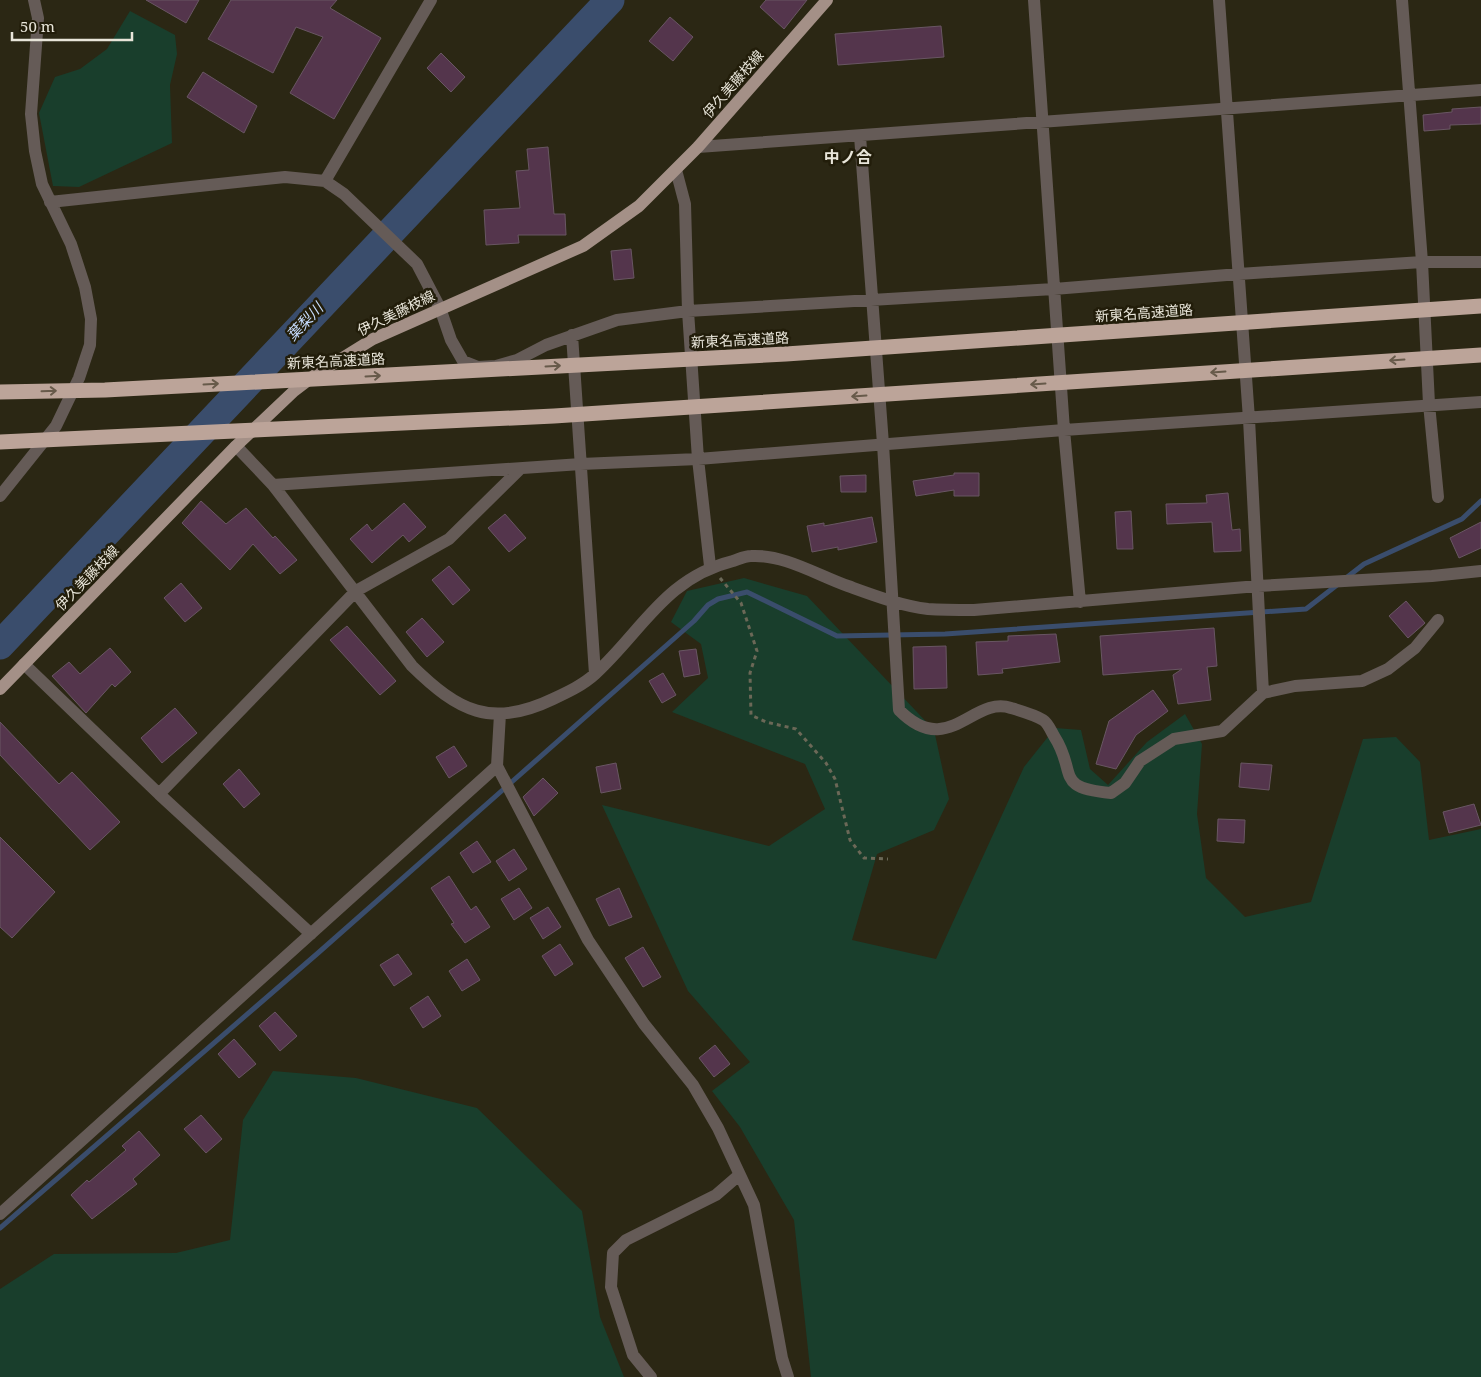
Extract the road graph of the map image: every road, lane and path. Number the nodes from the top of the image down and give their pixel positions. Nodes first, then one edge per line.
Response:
1 (34, 0) edge
2 (431, 0) edge
3 (827, 0) edge
4 (1034, 0) edge
5 (1219, 0) edge
6 (1402, 0) edge
7 (1481, 90) edge
8 (1408, 94) junction
9 (1227, 110) junction
10 (1042, 121) junction
11 (860, 136) junction
12 (698, 147) junction
13 (676, 170) junction
14 (325, 181) junction
15 (50, 202) junction
16 (1422, 262) junction
17 (1481, 262) edge
18 (1239, 274) junction
19 (1054, 289) junction
20 (872, 299) junction
21 (1481, 306) edge
22 (440, 308) junction
23 (688, 311) junction
24 (572, 335) junction
25 (1481, 355) edge
26 (0, 392) edge
27 (1481, 402) edge
28 (1429, 404) junction
29 (1249, 419) junction
30 (1064, 430) junction
31 (0, 442) edge
32 (884, 444) junction
33 (236, 446) junction
34 (698, 459) junction
35 (581, 464) junction
36 (519, 470) junction
37 (273, 485) junction
38 (0, 496) edge
39 (1438, 498) dead end
40 (710, 566) junction
41 (1481, 571) edge
42 (1258, 586) junction
43 (356, 591) junction
44 (893, 601) junction
45 (1080, 602) junction
46 (1438, 620) dead end
47 (24, 664) junction
48 (595, 674) junction
49 (0, 689) edge
50 (1263, 693) junction
51 (500, 714) junction
52 (497, 766) junction
53 (159, 794) junction
54 (888, 859) dead end
55 (311, 934) junction
56 (738, 1176) junction
57 (0, 1214) edge
58 (651, 1377) edge
59 (788, 1377) edge

1 - 15 street
2 - 14 street
3 - 12 main road, 伊久美藤枝線
4 - 10 street
5 - 9 street
6 - 8 street
7 - 8 street
8 - 9 street
8 - 16 street
9 - 10 street
9 - 18 street
10 - 11 street
10 - 19 street
11 - 12 street
11 - 20 street
12 - 13 main road, 伊久美藤枝線
13 - 22 main road, 伊久美藤枝線
13 - 23 street
14 - 15 street
14 - 22 street
15 - 38 street
16 - 17 street
16 - 18 street
16 - 28 street
18 - 19 street
18 - 29 street
19 - 20 street
19 - 30 street
20 - 23 street
20 - 32 street
26 -> 21 highway, 新東名高速道路, bridge
22 - 24 street
22 - 33 main road, 伊久美藤枝線
23 - 24 street
23 - 34 street
24 - 35 street
25 -> 31 highway, bridge
27 - 28 street
28 - 29 street
28 - 39 street
29 - 30 street
29 - 42 street
30 - 32 street
30 - 45 street
32 - 34 street
32 - 44 street
33 - 37 street
33 - 47 main road, 伊久美藤枝線
34 - 35 street
34 - 40 street
35 - 36 street
35 - 48 street
36 - 37 street
36 - 43 street
37 - 43 street
40 - 44 street
40 - 48 street
40 - 54 path
41 - 42 street
42 - 45 street
42 - 50 street
43 - 51 street
43 - 53 street
44 - 45 street
44 - 50 street
46 - 50 street
47 - 49 main road, 伊久美藤枝線
47 - 53 street
48 - 51 street
51 - 52 street
52 - 55 street
52 - 56 street
53 - 55 street
55 - 57 street
56 - 58 street
56 - 59 street

